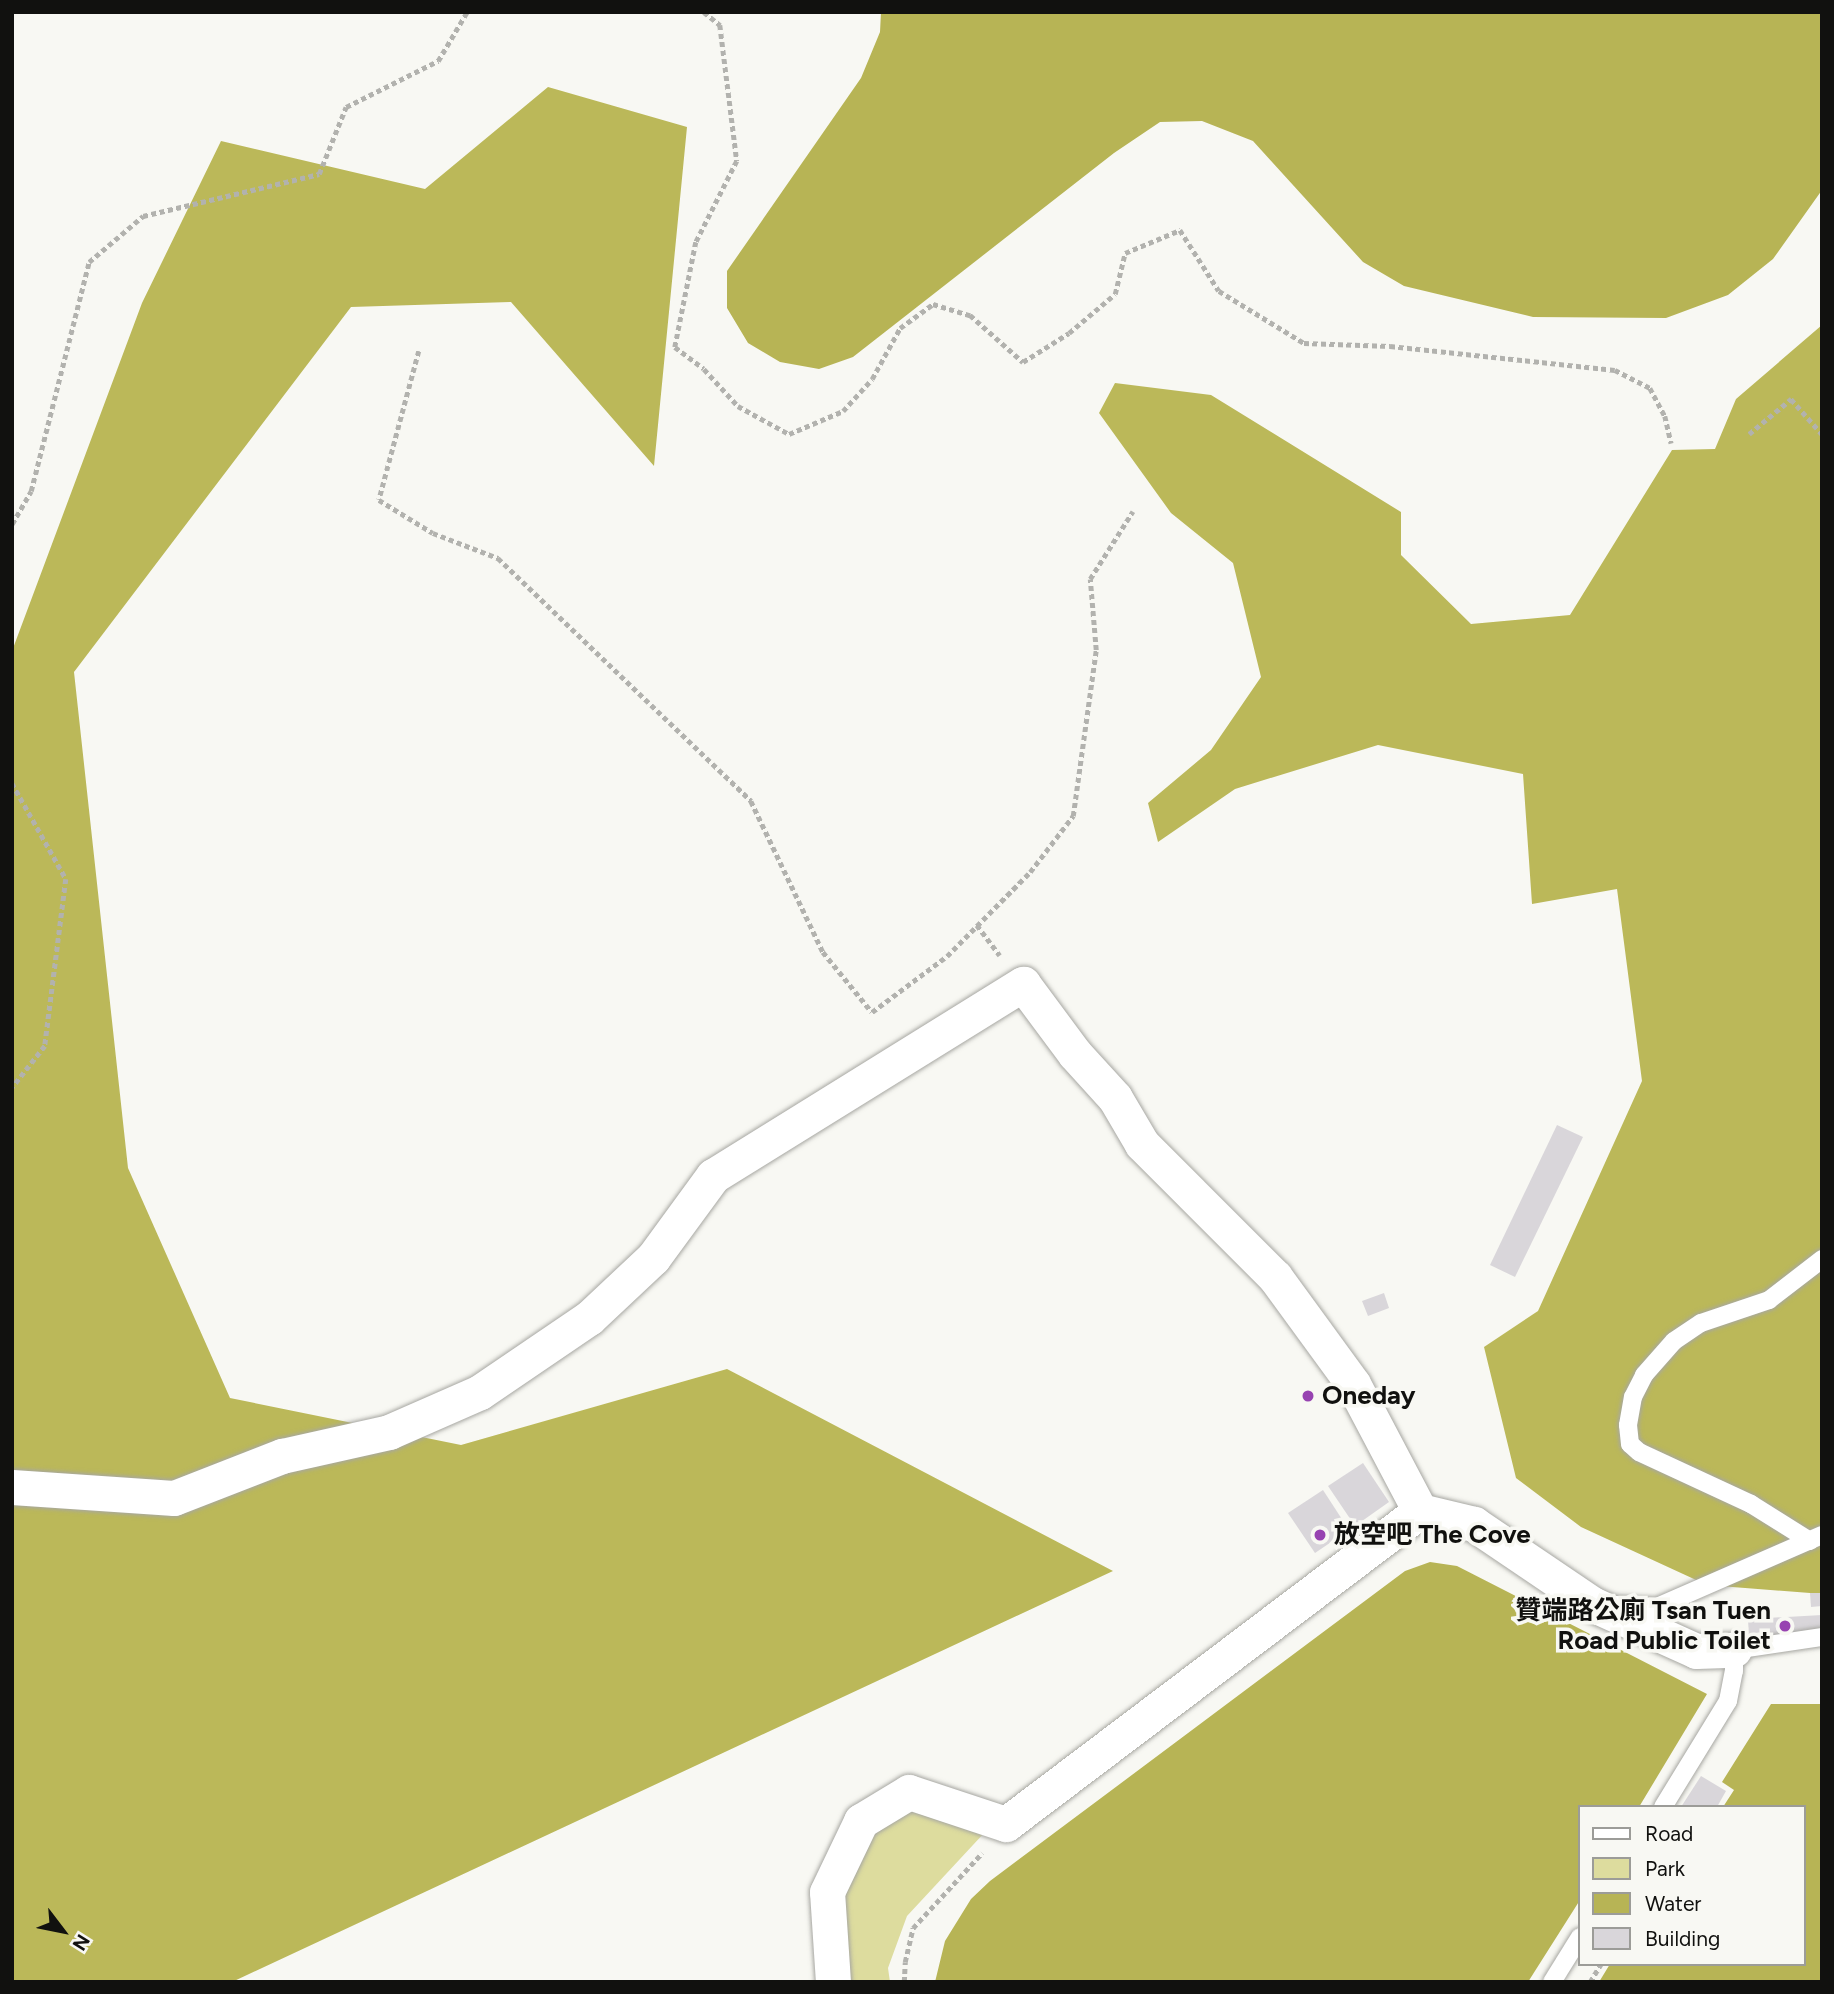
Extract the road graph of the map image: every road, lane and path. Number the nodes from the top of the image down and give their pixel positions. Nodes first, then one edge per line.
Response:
1 (467, 12) edge
2 (625, 12) edge
3 (632, 12) edge
4 (704, 12) edge
5 (419, 351) dead end
6 (1749, 434) dead end
7 (1822, 434) edge
8 (1671, 443) dead end
9 (1133, 510) dead end
10 (12, 524) edge
11 (12, 783) edge
12 (12, 1088) edge
13 (1822, 1259) edge
14 (12, 1487) edge
15 (1420, 1511) junction
16 (1816, 1538) edge
17 (1592, 1604) junction
18 (1822, 1637) edge
19 (1734, 1650) junction
20 (1663, 1805) edge
21 (1006, 1824) junction
22 (1578, 1940) edge
23 (1600, 1966) edge
24 (833, 1982) edge
25 (904, 1982) edge
26 (1552, 1982) edge
27 (1590, 1982) edge

1 - 10 path
2 - 3 path
4 - 8 path
5 - 9 path
6 - 7 path
11 - 12 path
13 - 16 lane
14 - 15 street
15 - 17 street
15 - 21 street
16 - 17 lane
17 - 19 street
18 - 19 lane
19 - 20 lane
21 - 24 street
21 - 25 path
22 - 26 lane
23 - 27 path

